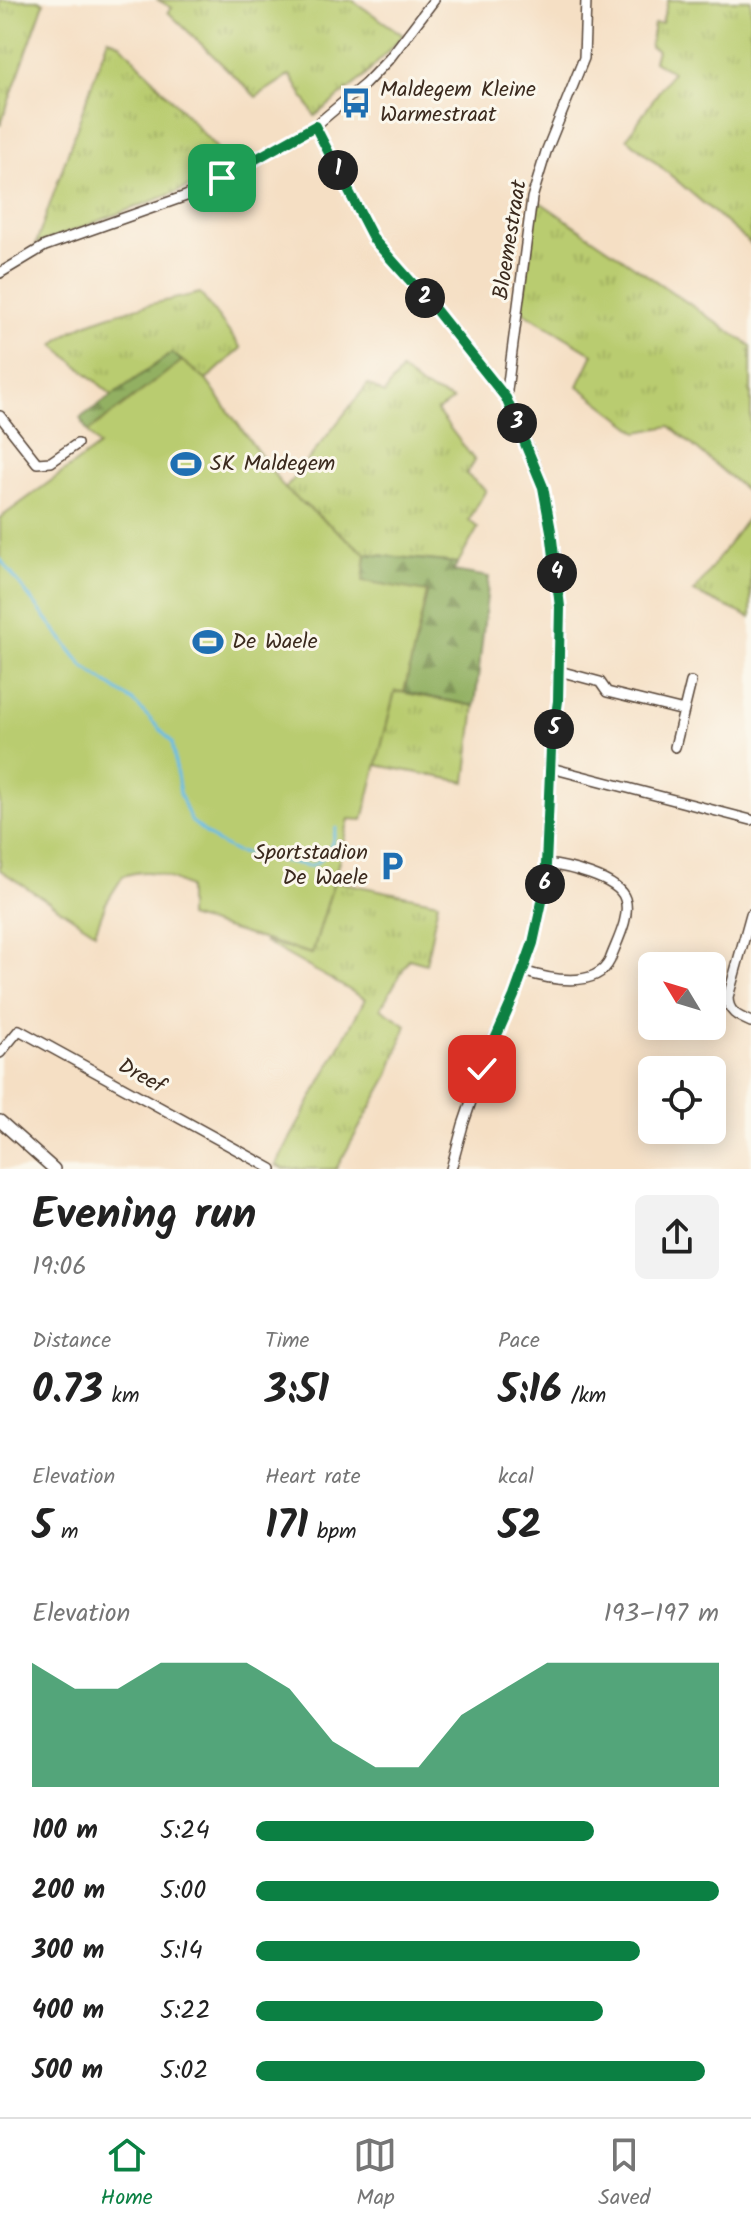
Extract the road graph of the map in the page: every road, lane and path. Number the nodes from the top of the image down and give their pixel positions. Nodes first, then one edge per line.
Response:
1 (434, 0) edge
2 (586, 0) edge
3 (315, 126) junction
4 (0, 273) edge
5 (506, 398) junction
6 (0, 416) edge
7 (77, 444) dead end
8 (559, 671) junction
9 (691, 682) dead end
10 (684, 711) junction
11 (675, 747) dead end
12 (551, 768) junction
13 (751, 820) edge
14 (546, 864) junction
15 (751, 914) edge
16 (523, 971) junction
17 (751, 1022) edge
18 (0, 1053) edge
19 (0, 1121) edge
20 (54, 1169) edge
21 (272, 1169) edge
22 (451, 1169) edge

1 - 3 street
2 - 5 street, Bloemestraat
3 - 4 street
3 - 5 street, Bloemestraat
5 - 8 street, Bloemestraat
6 - 7 street
8 - 10 street
8 - 12 street, Bloemestraat
9 - 10 street
10 - 11 street
12 - 13 street
12 - 14 street, Bloemestraat
14 - 16 street, Bloemestraat
14 - 16 street
15 - 17 street
16 - 22 street, Bloemestraat
18 - 21 street, Dreef
19 - 20 street

